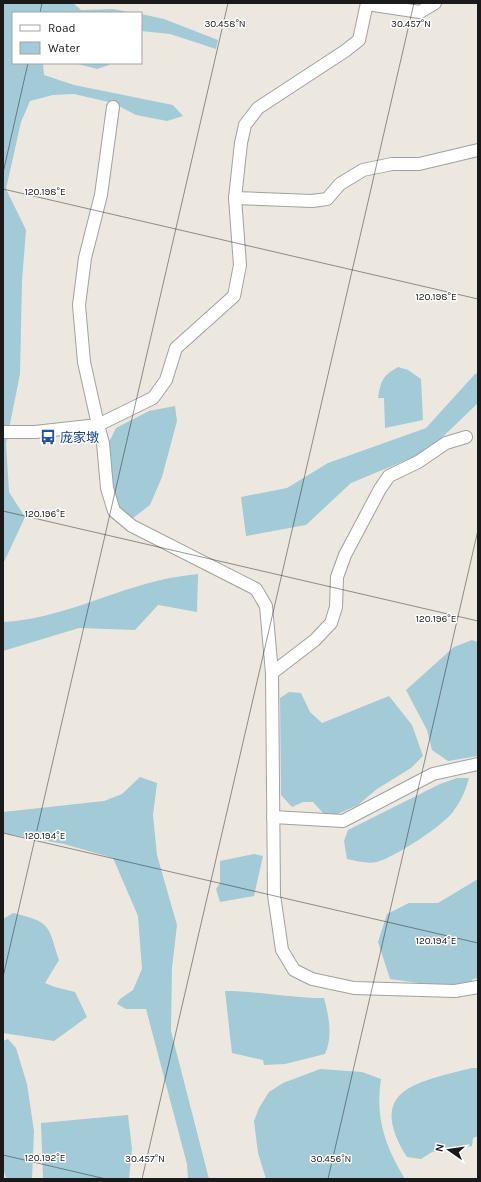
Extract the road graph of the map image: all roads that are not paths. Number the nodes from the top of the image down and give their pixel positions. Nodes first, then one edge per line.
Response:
1 (367, 3) edge
2 (435, 3) edge
3 (113, 107) dead end
4 (478, 150) edge
5 (235, 198) junction
6 (98, 425) junction
7 (3, 432) edge
8 (466, 437) dead end
9 (272, 673) junction
10 (478, 764) edge
11 (273, 818) junction
12 (478, 987) edge

1 - 2 street
1 - 5 street
3 - 6 street
4 - 5 street
5 - 6 street
6 - 7 street
6 - 9 street
8 - 9 street
9 - 11 street
10 - 11 street
11 - 12 street

